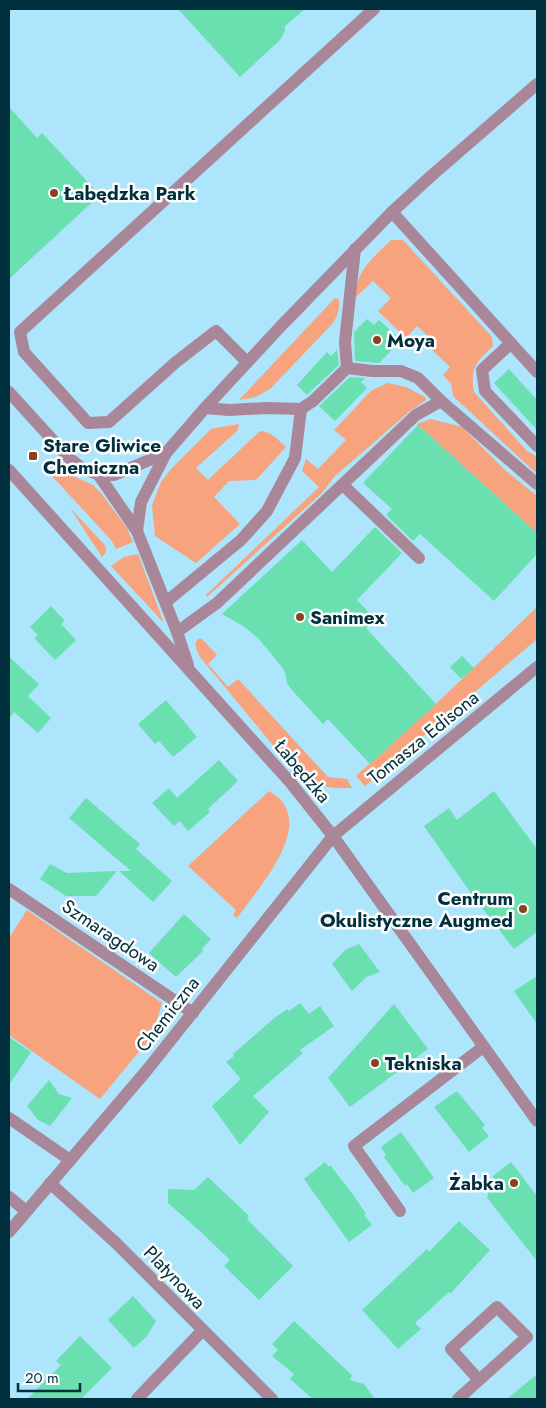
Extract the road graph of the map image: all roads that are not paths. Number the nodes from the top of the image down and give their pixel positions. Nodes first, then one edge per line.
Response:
1 (374, 9) edge
2 (537, 84) edge
3 (392, 212) junction
4 (355, 249) junction
5 (511, 343) junction
6 (247, 362) junction
7 (347, 368) junction
8 (537, 372) edge
9 (9, 392) edge
10 (441, 401) junction
11 (205, 408) junction
12 (301, 409) junction
13 (537, 446) edge
14 (166, 452) junction
15 (9, 470) edge
16 (98, 474) junction
17 (537, 484) edge
18 (342, 485) junction
19 (137, 531) junction
20 (418, 558) dead end
21 (166, 602) junction
22 (177, 632) junction
23 (537, 667) edge
24 (190, 670) junction
25 (333, 836) junction
26 (9, 889) edge
27 (193, 1013) junction
28 (484, 1047) junction
29 (9, 1118) edge
30 (537, 1120) edge
31 (70, 1160) junction
32 (50, 1183) junction
33 (9, 1196) edge
34 (400, 1211) dead end
35 (26, 1212) junction
36 (9, 1232) edge
37 (202, 1331) junction
38 (478, 1380) junction
39 (137, 1399) edge
40 (272, 1399) edge
41 (458, 1399) edge

1 - 6 street
2 - 3 street
3 - 4 street
3 - 5 street
4 - 6 street
4 - 7 street
5 - 8 street
5 - 13 street
6 - 11 street
7 - 10 street
7 - 12 street
9 - 16 street
10 - 17 street
10 - 18 street
11 - 12 street
11 - 14 street
12 - 21 street
14 - 16 street
14 - 19 street
15 - 24 street, Łabędzka
16 - 19 street
18 - 20 street
18 - 22 street
19 - 21 street
21 - 22 street
22 - 24 street
23 - 25 street, Tomasza Edisona
24 - 25 street, Łabędzka
25 - 27 street, Chemiczna
25 - 28 street, Łabędzka
26 - 27 street, Szmaragdowa
27 - 31 street, Chemiczna
28 - 30 street, Łabędzka
28 - 34 street
29 - 31 street
31 - 32 street, Chemiczna
32 - 35 street, Chemiczna
32 - 37 street, Platynowa
33 - 35 street
35 - 36 street, Chemiczna
37 - 39 street
37 - 40 street, Platynowa
38 - 38 street
38 - 41 street

